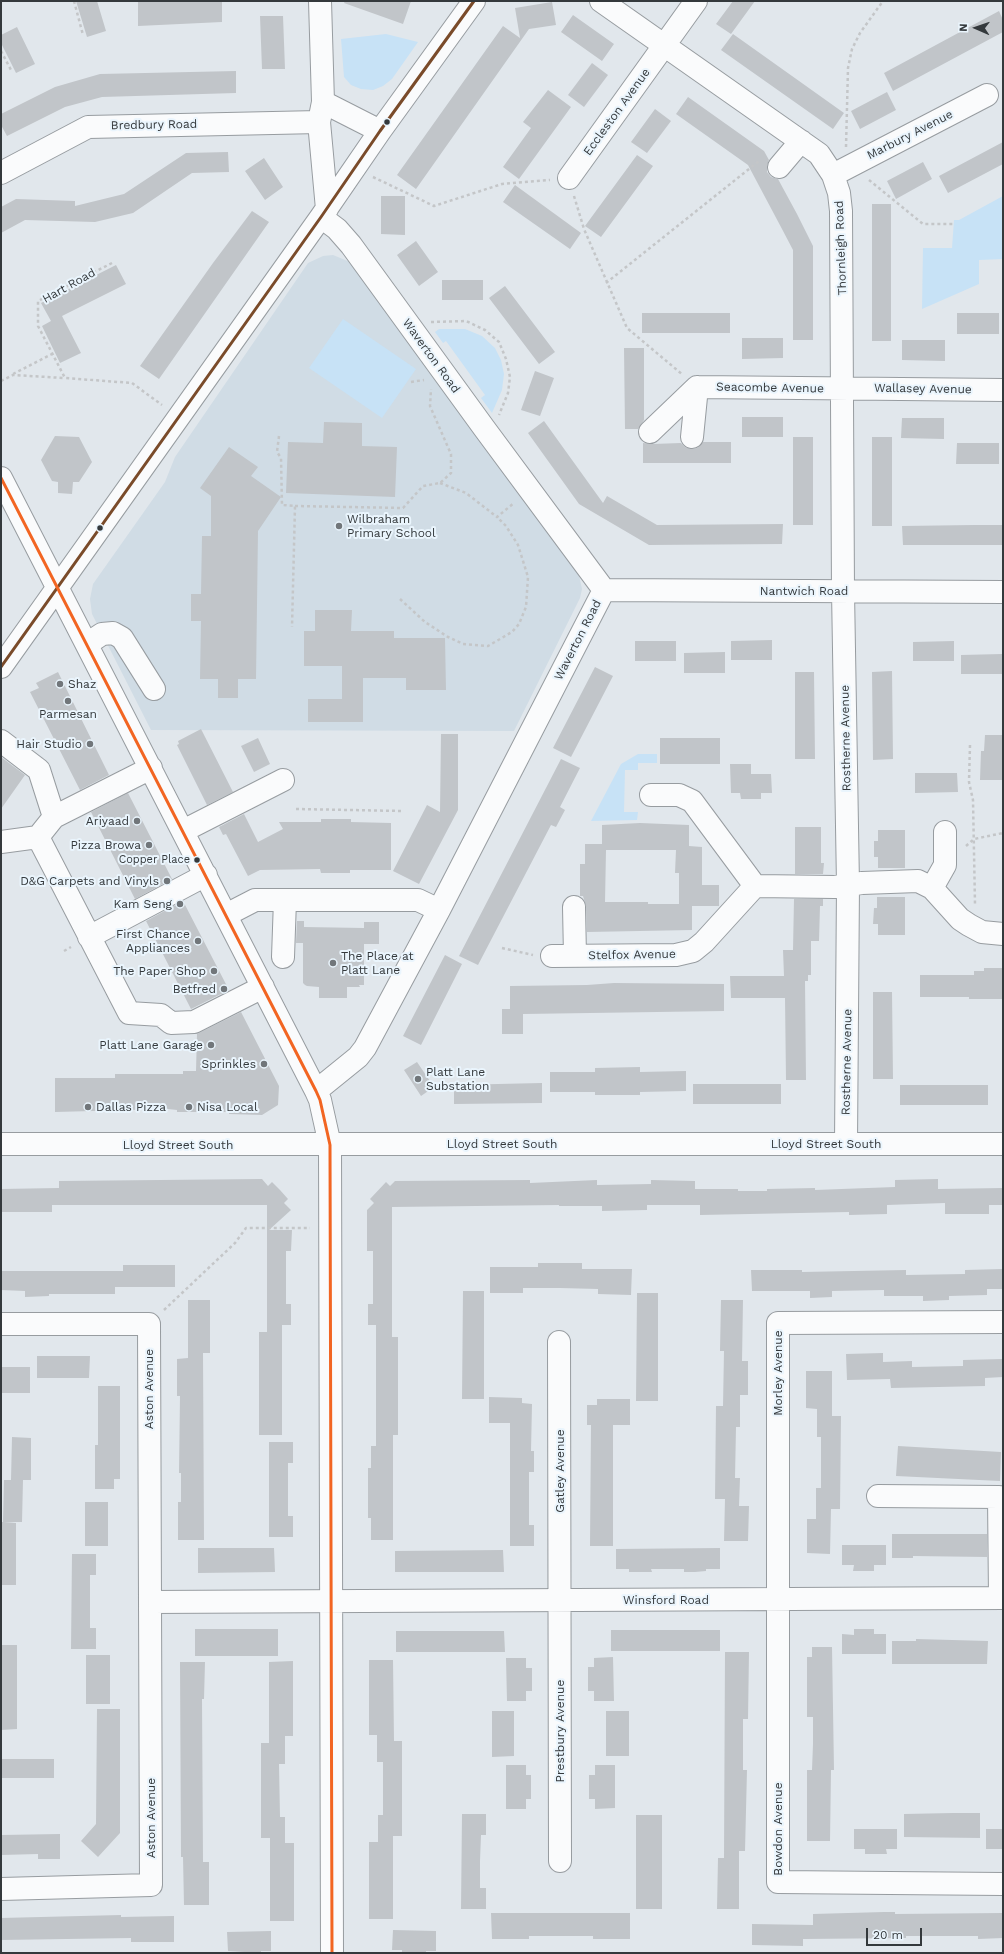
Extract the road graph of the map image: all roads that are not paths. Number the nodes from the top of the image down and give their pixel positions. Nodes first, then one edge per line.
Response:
1 (320, 1) edge
2 (474, 1) edge
3 (601, 1) edge
4 (696, 1) edge
5 (664, 46) junction
6 (987, 95) dead end
7 (321, 112) junction
8 (380, 131) junction
9 (801, 142) junction
10 (770, 163) road end
11 (842, 170) junction
12 (1, 173) edge
13 (569, 178) road end
14 (324, 213) junction
15 (697, 387) junction
16 (843, 388) junction
17 (1003, 390) edge
18 (650, 432) dead end
19 (692, 438) dead end
20 (1, 478) edge
21 (57, 586) junction
22 (604, 590) junction
23 (843, 591) junction
24 (1003, 592) edge
25 (87, 644) junction
26 (1, 667) edge
27 (154, 689) dead end
28 (1, 741) edge
29 (151, 768) junction
30 (283, 780) dead end
31 (651, 794) dead end
32 (54, 817) junction
33 (183, 832) junction
34 (945, 832) dead end
35 (38, 837) junction
36 (1, 842) edge
37 (206, 875) junction
38 (755, 886) junction
39 (848, 886) junction
40 (932, 888) junction
41 (284, 900) junction
42 (574, 907) dead end
43 (439, 910) junction
44 (226, 915) junction
45 (1003, 934) edge
46 (89, 937) junction
47 (552, 956) road end
48 (575, 956) junction
49 (283, 957) dead end
50 (263, 987) junction
51 (316, 1091) junction
52 (1, 1144) edge
53 (846, 1144) junction
54 (1003, 1144) edge
55 (330, 1145) junction
56 (1003, 1322) edge
57 (1, 1324) edge
58 (559, 1342) dead end
59 (878, 1496) dead end
60 (1002, 1598) edge
61 (778, 1600) junction
62 (560, 1601) junction
63 (150, 1602) junction
64 (331, 1602) junction
65 (560, 1861) dead end
66 (1003, 1884) edge
67 (1, 1889) edge
68 (332, 1953) edge

1 - 7 street
2 - 8 street
3 - 5 street, Thornleigh Road
4 - 5 street, Eccleston Avenue
5 - 9 street, Thornleigh Road
5 - 13 street, Eccleston Avenue
6 - 11 street, Marbury Avenue
7 - 8 street
7 - 12 street, Bredbury Road
7 - 14 street
8 - 14 street
9 - 10 street
9 - 11 street, Thornleigh Road
11 - 16 street, Thornleigh Road
14 - 21 street
14 - 22 street, Waverton Road
15 - 16 street, Seacombe Avenue
15 - 18 street
15 - 19 street
16 - 17 street, Wallasey Avenue
16 - 23 street, Thornleigh Road
20 - 21 street
21 - 25 street
21 - 26 street
22 - 23 street, Nantwich Road
22 - 43 street, Waverton Road
23 - 24 street, Nantwich Road
23 - 39 street, Rostherne Avenue
25 - 27 street
25 - 29 street
28 - 32 street
29 - 32 street
29 - 33 street
30 - 33 street
31 - 38 street
32 - 35 street
33 - 37 street
34 - 40 street
35 - 36 street
35 - 46 street
37 - 44 street
37 - 46 street
38 - 39 street
38 - 48 street, Stelfox Avenue
39 - 40 street
39 - 53 street, Rostherne Avenue
40 - 45 street
41 - 43 street
41 - 44 street
41 - 49 street
42 - 48 street
43 - 51 street, Waverton Road
44 - 50 street
46 - 50 street
47 - 48 street, Stelfox Avenue
50 - 51 street
51 - 55 street
52 - 55 street, Lloyd Street South
53 - 54 street, Lloyd Street South
53 - 55 street, Lloyd Street South
55 - 64 street
56 - 61 street, Morley Avenue
57 - 63 street, Aston Avenue
58 - 62 street, Gatley Avenue
59 - 60 street, Winsford Road
60 - 61 street, Winsford Road
61 - 62 street, Winsford Road
61 - 66 street, Bowdon Avenue
62 - 64 street, Winsford Road
62 - 65 street, Prestbury Avenue
63 - 64 street
63 - 67 street, Aston Avenue
64 - 68 street

